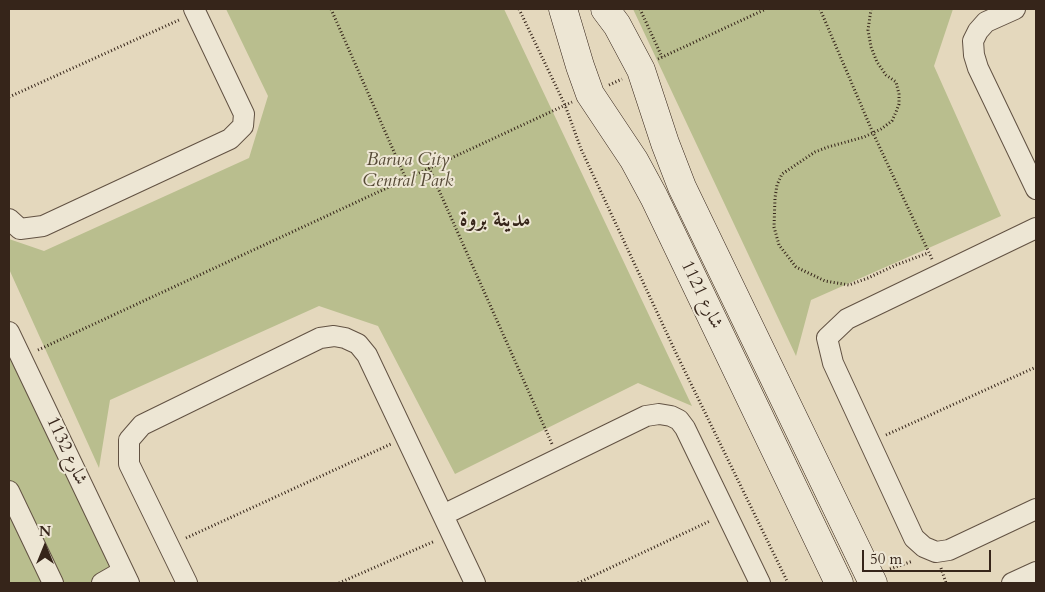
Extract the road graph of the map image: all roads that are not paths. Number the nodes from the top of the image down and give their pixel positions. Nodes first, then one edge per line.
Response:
1 (563, 9) edge
2 (605, 9) edge
3 (1015, 9) edge
4 (195, 11) edge
5 (1036, 189) edge
6 (9, 219) edge
7 (1036, 228) edge
8 (9, 332) edge
9 (9, 491) edge
10 (1036, 509) edge
11 (443, 515) junction
12 (1036, 572) edge
13 (126, 577) edge
14 (871, 580) edge
15 (53, 583) edge
16 (102, 583) edge
17 (188, 583) edge
18 (475, 583) edge
19 (760, 583) edge
20 (839, 583) edge
21 (1012, 583) edge

1 - 20 street, شارع 1121
2 - 14 street, شارع 1121
3 - 5 street
4 - 6 street
7 - 10 street
8 - 13 street, شارع 1132
9 - 15 street
11 - 17 street
11 - 18 street
11 - 19 street
12 - 21 street
13 - 16 street, شارع 1132

